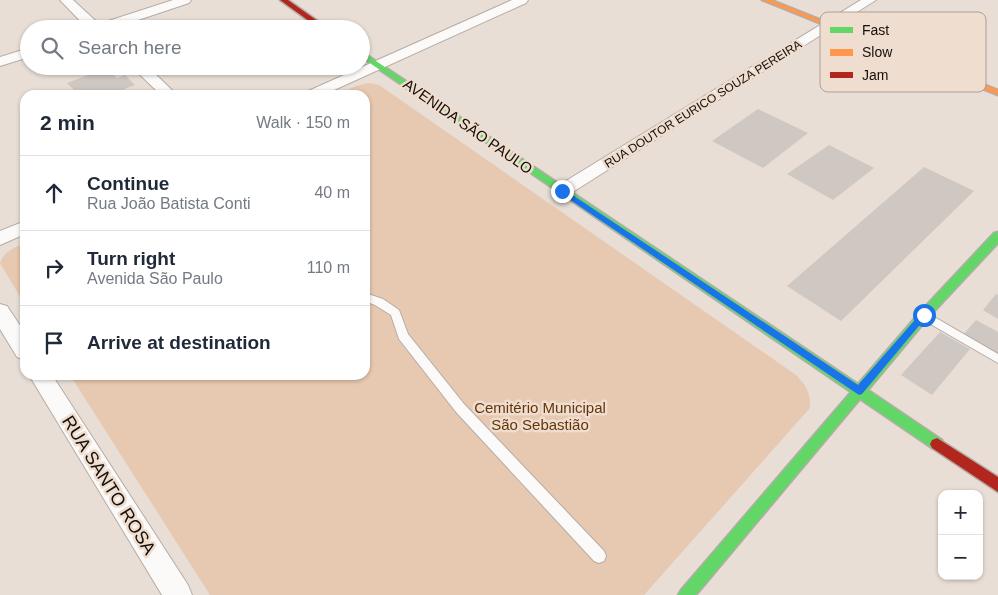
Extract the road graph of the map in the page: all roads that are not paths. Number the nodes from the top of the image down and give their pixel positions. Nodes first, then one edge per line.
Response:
1 (66, 0) edge
2 (185, 0) edge
3 (283, 0) edge
4 (522, 0) edge
5 (765, 0) edge
6 (870, 0) edge
7 (851, 12) edge
8 (87, 20) edge
9 (124, 20) edge
10 (312, 20) edge
11 (820, 22) edge
12 (820, 32) edge
13 (20, 55) edge
14 (370, 59) edge
15 (0, 62) edge
16 (378, 64) junction
17 (370, 68) edge
18 (148, 75) edge
19 (354, 75) edge
20 (986, 88) edge
21 (164, 90) edge
22 (322, 90) edge
23 (998, 93) edge
24 (562, 191) junction
25 (20, 229) edge
26 (998, 236) edge
27 (0, 238) edge
28 (370, 299) edge
29 (0, 312) edge
30 (924, 315) junction
31 (20, 344) edge
32 (998, 359) edge
33 (43, 380) edge
34 (859, 391) junction
35 (998, 485) edge
36 (599, 556) dead end
37 (689, 594) edge
38 (178, 595) edge

1 - 8 street
2 - 9 street
3 - 10 street
4 - 16 street
5 - 11 street
6 - 7 street, RUA DOUTOR EURICO SOUZA PEREIRA
12 - 24 street, RUA DOUTOR EURICO SOUZA PEREIRA
13 - 15 street
14 - 16 street, AVENIDA SÃO PAULO
16 - 17 street
16 - 24 street, AVENIDA SÃO PAULO
18 - 21 street
19 - 22 street
20 - 23 street
24 - 34 street, AVENIDA SÃO PAULO
25 - 27 street
26 - 30 street
28 - 36 lane
29 - 31 street
30 - 32 lane
30 - 34 street
33 - 38 street, RUA SANTO ROSA
34 - 35 street, AVENIDA SÃO PAULO
34 - 37 street

